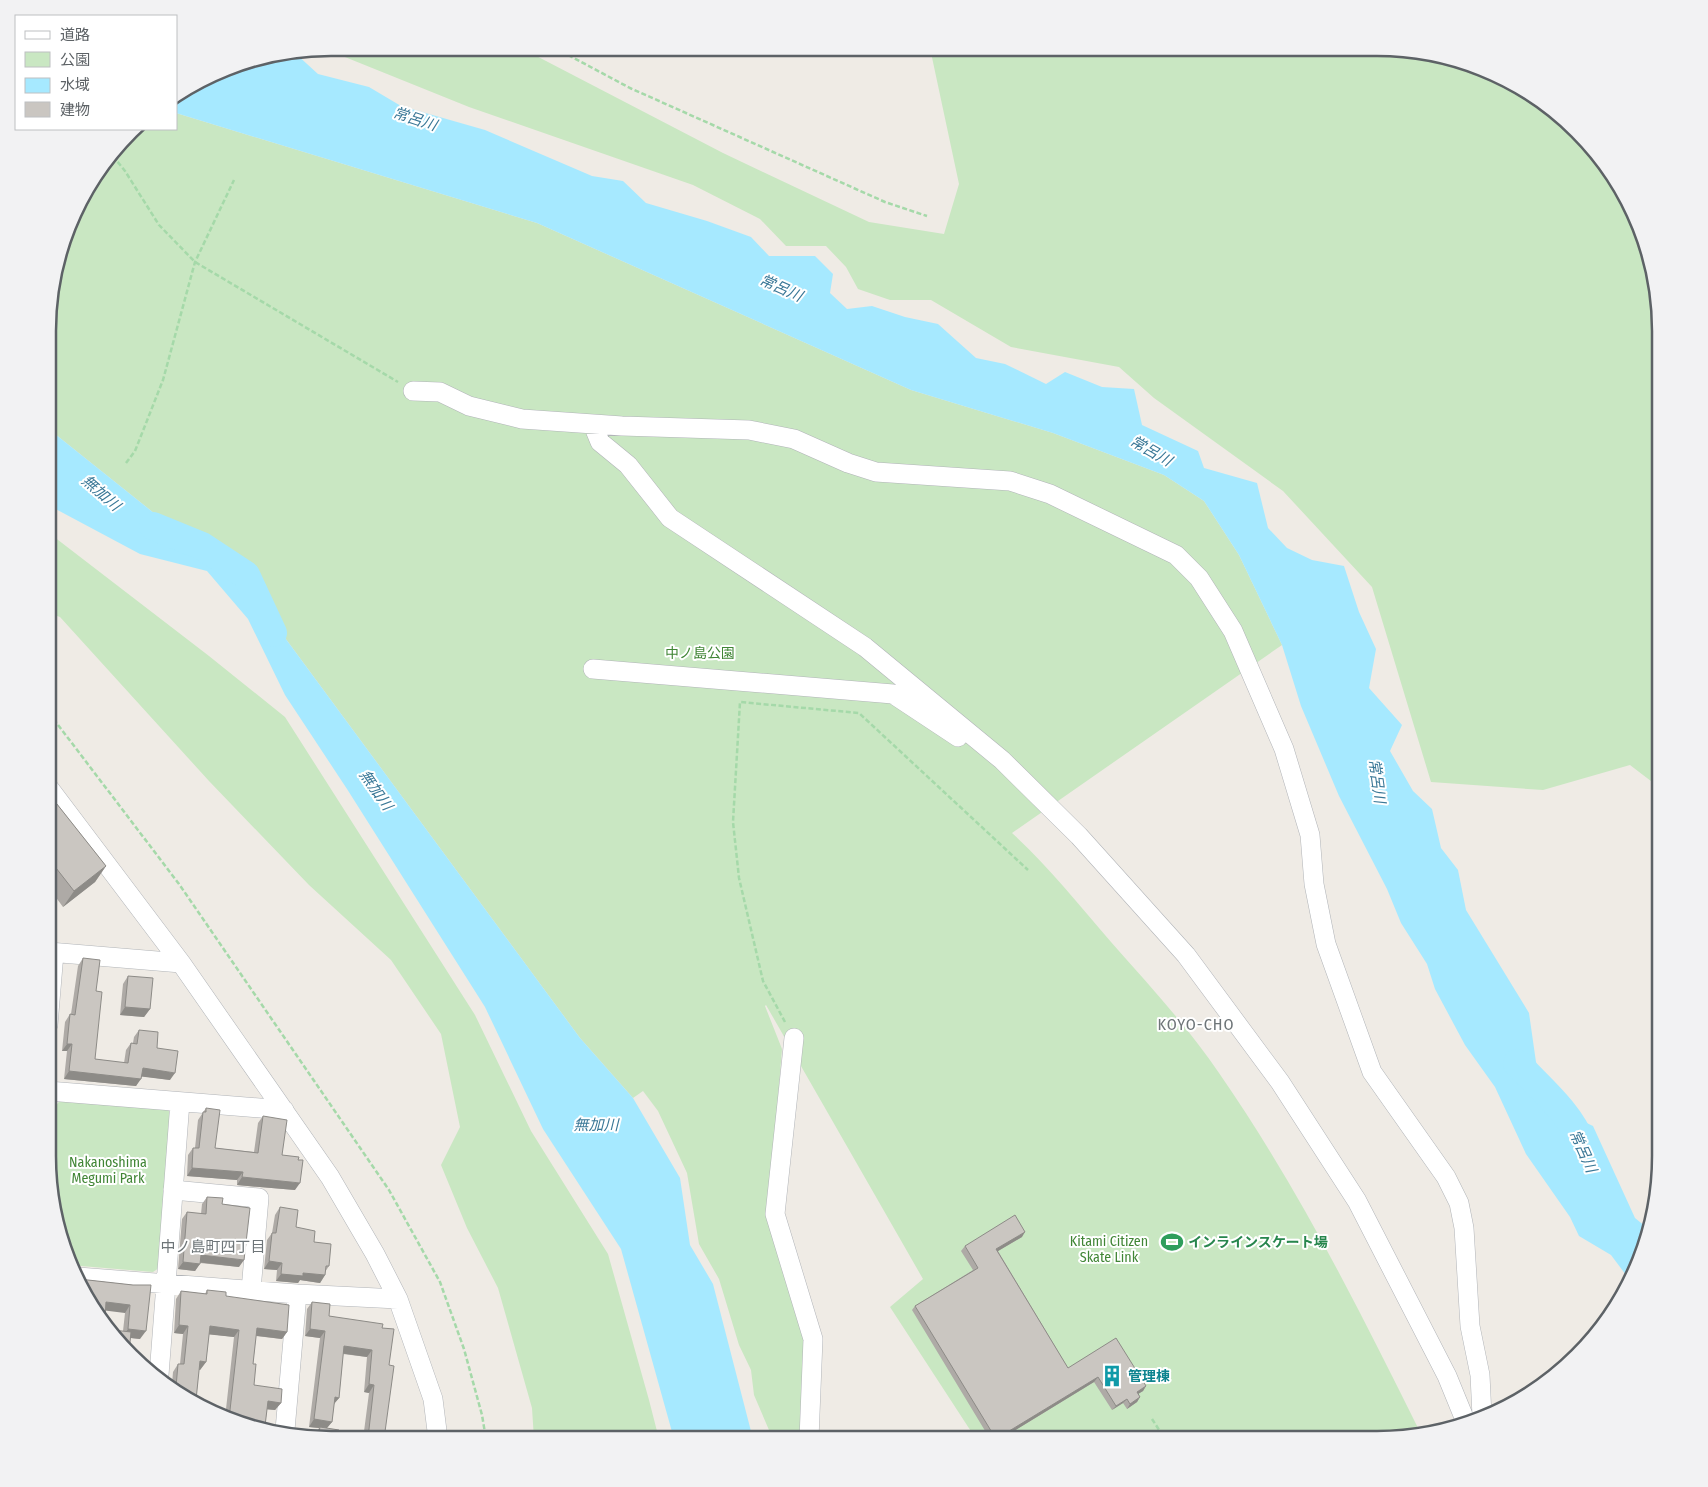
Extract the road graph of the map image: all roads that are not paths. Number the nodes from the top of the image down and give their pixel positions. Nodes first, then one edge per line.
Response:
1 (412, 391) road end
2 (593, 425) junction
3 (593, 669) dead end
4 (985, 746) junction
5 (56, 797) edge
6 (56, 952) edge
7 (181, 963) junction
8 (790, 1030) road end
9 (56, 1092) edge
10 (180, 1102) junction
11 (284, 1110) junction
12 (173, 1190) junction
13 (85, 1278) edge
14 (166, 1284) junction
15 (251, 1290) junction
16 (298, 1294) junction
17 (398, 1299) junction
18 (159, 1370) edge
19 (1482, 1410) edge
20 (1464, 1416) edge
21 (285, 1426) edge
22 (437, 1431) edge
23 (809, 1431) edge

1 - 2 street
2 - 4 street
2 - 19 street
3 - 4 street
4 - 20 street
5 - 7 street
6 - 7 street
7 - 11 street
8 - 23 street
9 - 10 street
10 - 11 street
10 - 12 street
11 - 17 street
12 - 14 street
12 - 15 street
13 - 14 street
14 - 15 street
14 - 18 street
15 - 16 street
16 - 17 street
16 - 21 street
17 - 22 street

